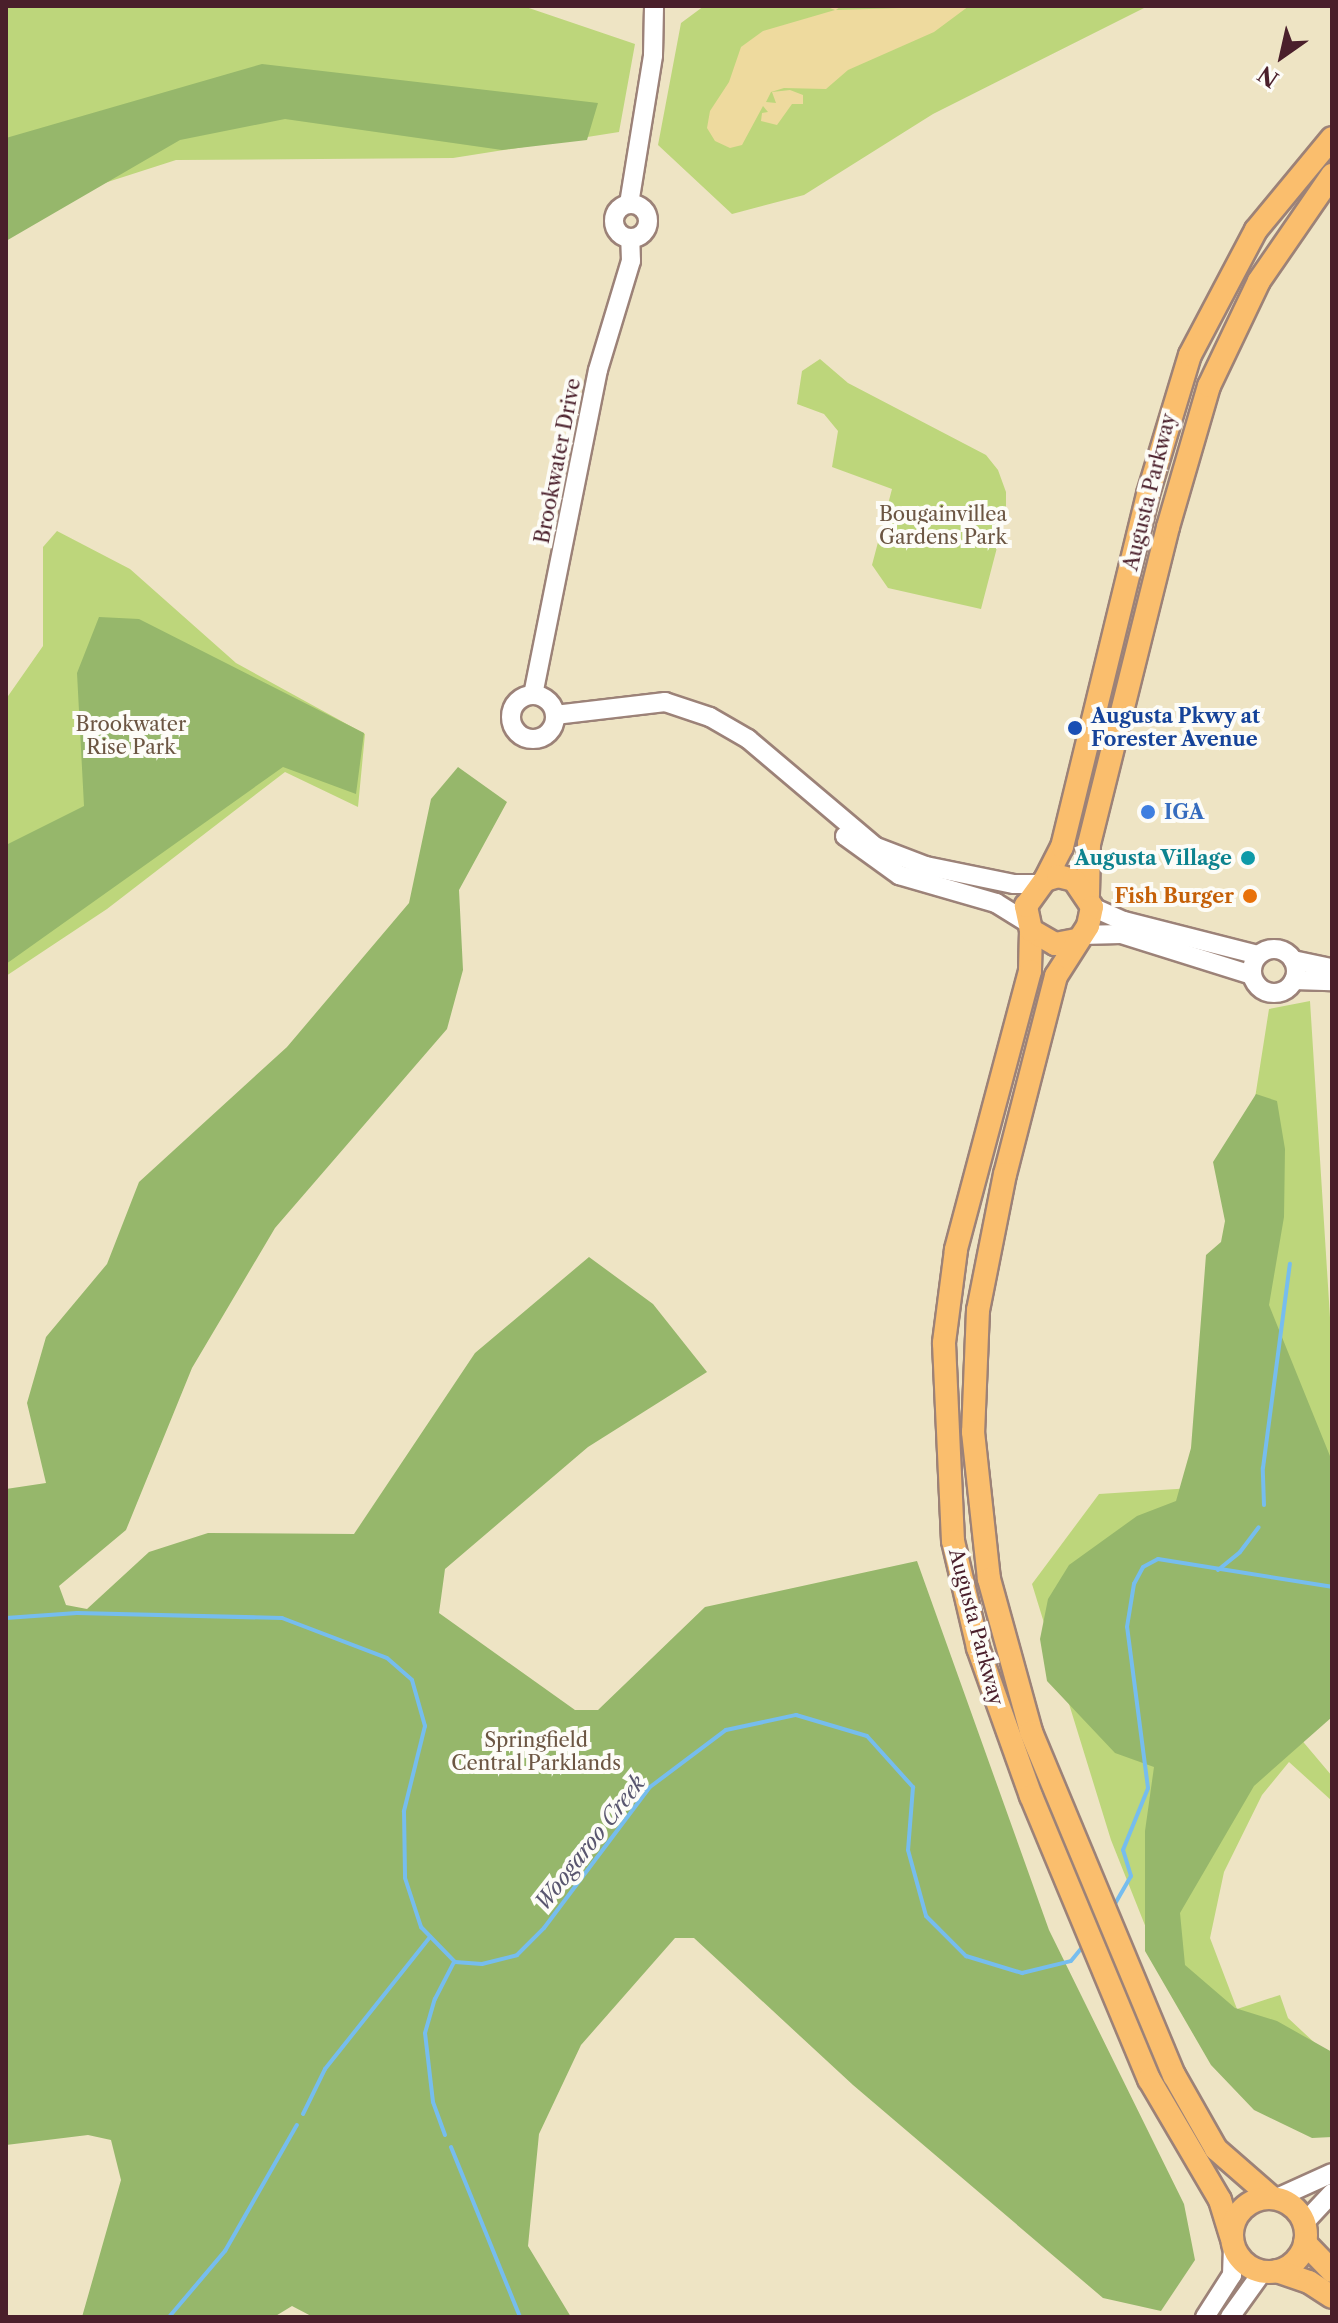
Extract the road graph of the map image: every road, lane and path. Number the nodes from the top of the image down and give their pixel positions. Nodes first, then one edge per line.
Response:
1 (654, 6) edge
2 (1332, 138) edge
3 (1332, 175) edge
4 (533, 695) junction
5 (555, 715) junction
6 (815, 800) junction
7 (1042, 882) junction
8 (1090, 901) junction
9 (1030, 927) junction
10 (1079, 938) junction
11 (1258, 955) junction
12 (1293, 960) junction
13 (1332, 968) edge
14 (1252, 975) junction
15 (1294, 980) junction
16 (1332, 981) edge
17 (1332, 2173) edge
18 (1332, 2193) edge
19 (1274, 2198) junction
20 (1305, 2233) junction
21 (1232, 2241) junction
22 (1270, 2271) junction
23 (1332, 2271) edge
24 (1332, 2297) edge
25 (1205, 2317) edge
26 (1230, 2317) edge

1 - 4 street, Brookwater Drive
2 - 7 main road, Augusta Parkway
3 - 8 main road, Augusta Parkway
4 - 5 street
4 - 5 street
5 - 6 street
6 - 7 street
6 - 9 street
7 - 8 main road
7 - 9 main road
8 - 10 main road
8 - 11 street
9 - 10 main road
9 - 21 main road, Augusta Parkway
10 - 14 street
10 - 19 main road, Augusta Parkway
11 - 12 street
11 - 14 street
12 - 13 street
12 - 15 street
14 - 15 street
15 - 16 street
17 - 19 street
18 - 20 street
19 - 20 main road
19 - 21 main road
20 - 22 main road
20 - 23 main road
21 - 22 main road
21 - 25 street
22 - 24 main road
22 - 26 street

